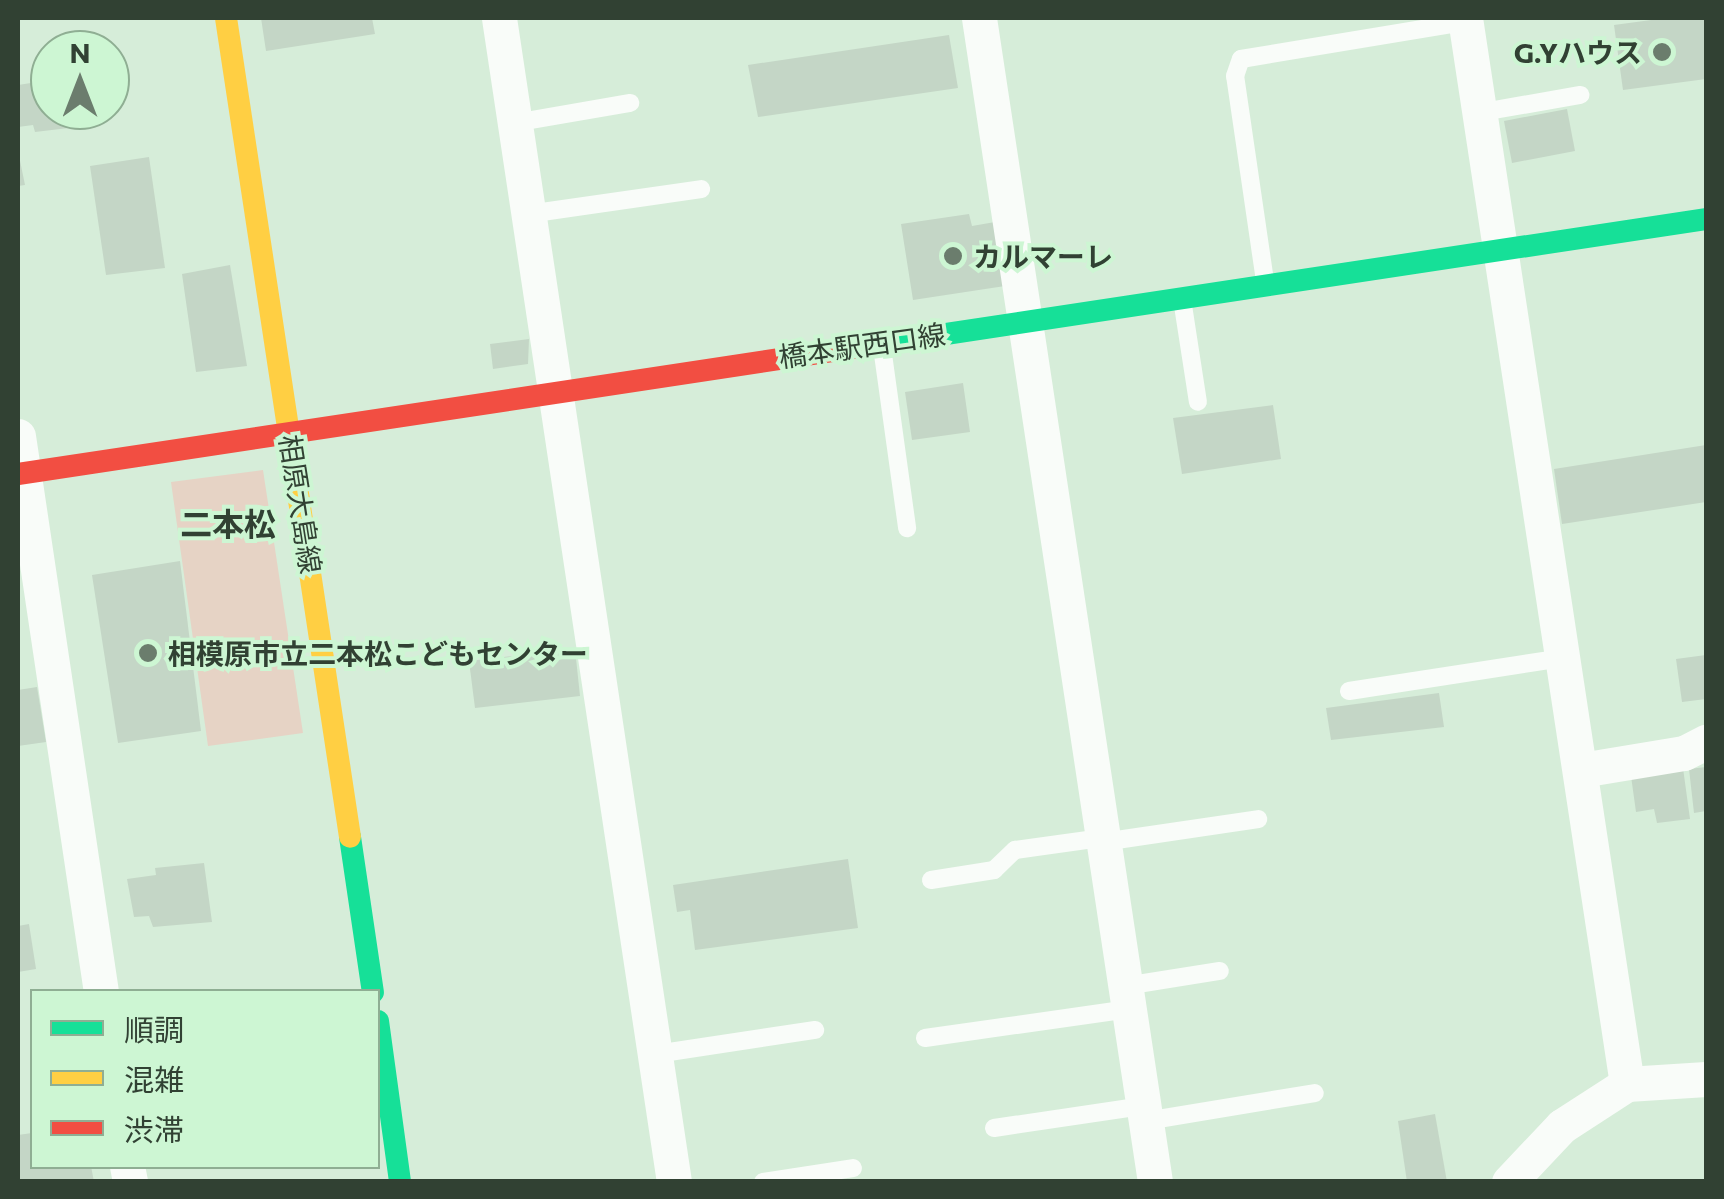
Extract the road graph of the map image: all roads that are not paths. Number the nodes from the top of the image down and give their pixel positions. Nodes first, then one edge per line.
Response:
1 (226, 18) edge
2 (499, 18) edge
3 (979, 18) edge
4 (1465, 20) edge
5 (1580, 94) dead end
6 (630, 103) dead end
7 (1477, 113) junction
8 (514, 123) junction
9 (701, 189) dead end
10 (528, 214) junction
11 (1706, 218) edge
12 (1501, 250) junction
13 (1266, 286) junction
14 (1182, 298) junction
15 (1022, 322) junction
16 (882, 342) junction
17 (554, 390) junction
18 (1198, 402) dead end
19 (290, 432) junction
20 (18, 436) edge
21 (20, 474) edge
22 (906, 528) dead end
23 (1563, 658) junction
24 (1350, 691) dead end
25 (1706, 742) edge
26 (1581, 770) junction
27 (1258, 819) dead end
28 (1102, 840) junction
29 (931, 880) dead end
30 (1220, 971) dead end
31 (101, 989) edge
32 (373, 989) edge
33 (1127, 997) junction
34 (815, 1030) dead end
35 (380, 1036) edge
36 (924, 1038) dead end
37 (656, 1054) junction
38 (1706, 1079) edge
39 (1627, 1084) junction
40 (1315, 1093) dead end
41 (1144, 1114) junction
42 (994, 1128) dead end
43 (853, 1168) dead end
44 (400, 1182) edge
45 (674, 1182) edge
46 (763, 1182) edge
47 (1155, 1182) edge
48 (1509, 1182) edge

1 - 19 street, 相原大島線
2 - 8 street
3 - 15 street
4 - 7 street
4 - 13 lane
5 - 7 lane
6 - 8 lane
7 - 12 street
8 - 10 street
9 - 10 lane
10 - 17 street
11 - 12 street, 橋本駅西口線
12 - 13 street, 橋本駅西口線
12 - 23 street
13 - 14 street, 橋本駅西口線
14 - 15 street, 橋本駅西口線
14 - 18 lane
15 - 16 street, 橋本駅西口線
15 - 28 street
16 - 17 street, 橋本駅西口線
16 - 22 lane
17 - 19 street, 橋本駅西口線
17 - 37 street
19 - 21 street, 橋本駅西口線
19 - 32 street, 相原大島線
20 - 21 street
21 - 31 street
23 - 24 lane
23 - 26 street
25 - 26 street
26 - 39 street
27 - 28 lane
28 - 29 lane
28 - 33 street
30 - 33 lane
33 - 36 lane
33 - 41 street
34 - 37 lane
35 - 44 street
37 - 45 street
38 - 39 street
39 - 48 street
40 - 41 lane
41 - 42 lane
41 - 47 street
43 - 46 lane

